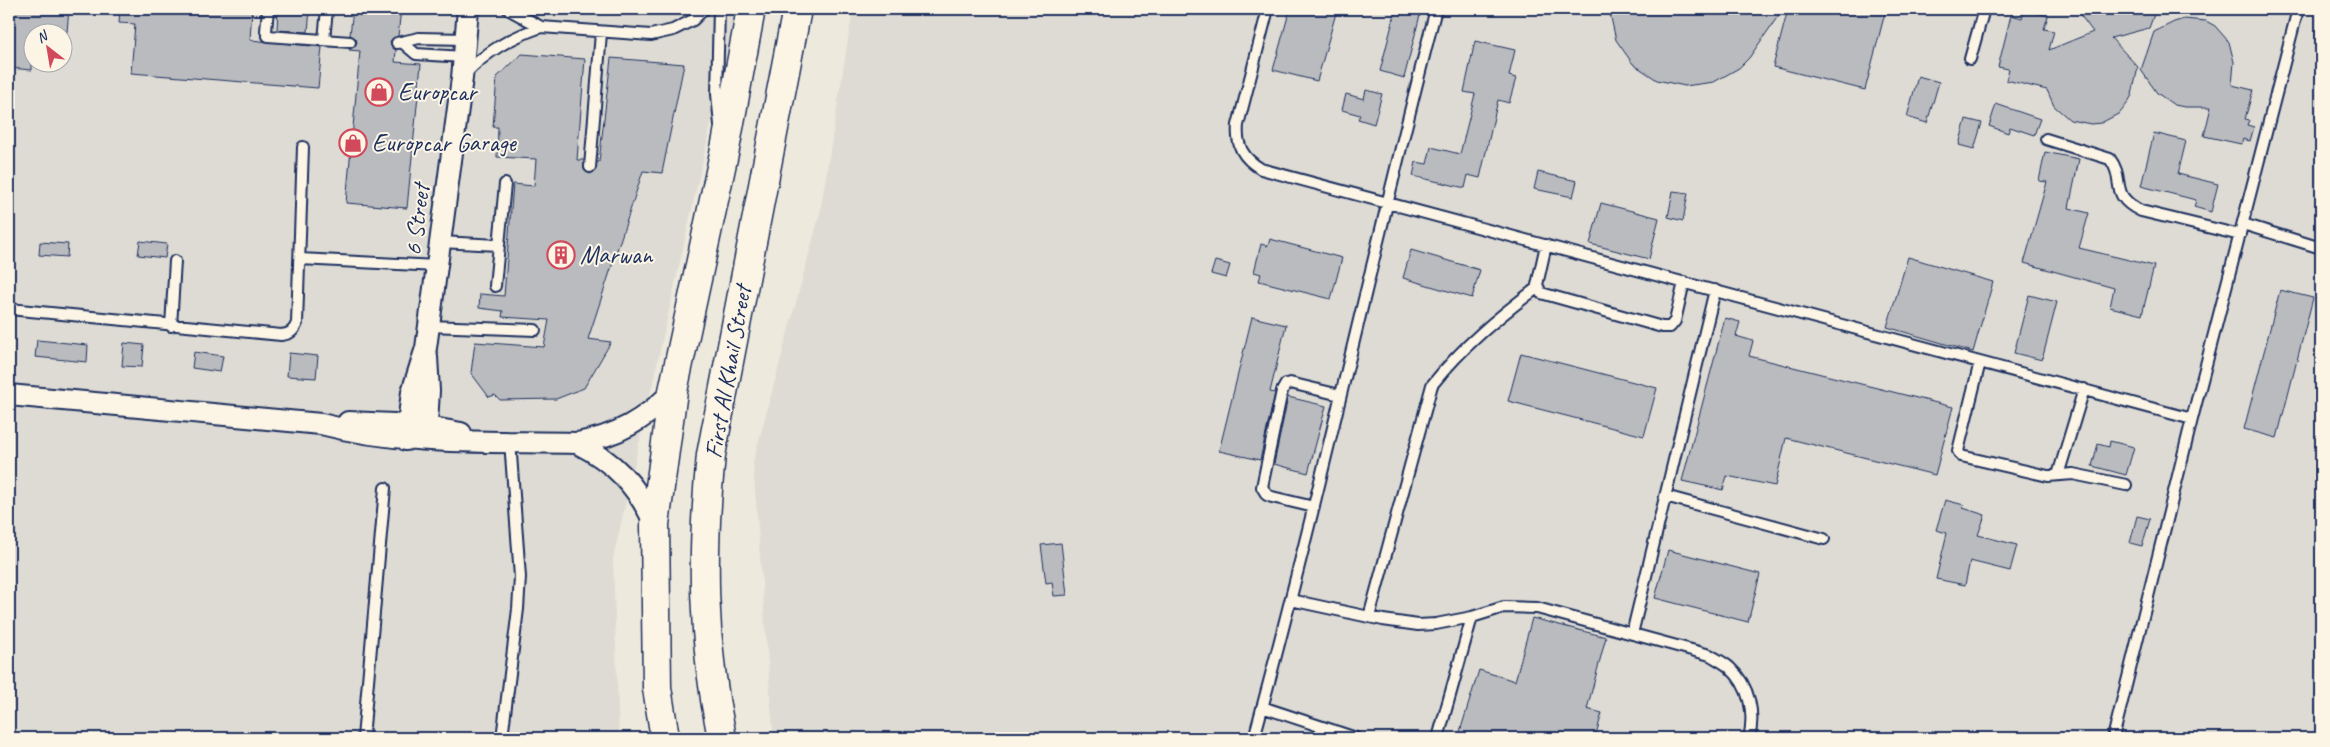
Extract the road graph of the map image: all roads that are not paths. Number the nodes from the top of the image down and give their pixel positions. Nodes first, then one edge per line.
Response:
1 (268, 9) edge
2 (327, 9) edge
3 (468, 9) edge
4 (508, 9) edge
5 (704, 9) edge
6 (719, 9) edge
7 (751, 9) edge
8 (796, 9) edge
9 (1268, 9) edge
10 (1436, 9) edge
11 (1984, 9) edge
12 (2298, 9) edge
13 (541, 27) junction
14 (602, 33) junction
15 (324, 40) junction
16 (350, 42) dead end
17 (465, 48) junction
18 (1970, 59) dead end
19 (462, 78) junction
20 (2046, 139) dead end
21 (726, 144) junction
22 (304, 147) dead end
23 (590, 167) dead end
24 (505, 184) dead end
25 (1386, 201) junction
26 (2242, 224) junction
27 (2240, 235) junction
28 (440, 242) junction
29 (499, 245) junction
30 (1546, 245) junction
31 (2321, 248) edge
32 (300, 259) junction
33 (175, 261) dead end
34 (437, 266) junction
35 (1684, 282) junction
36 (495, 286) dead end
37 (1537, 288) junction
38 (1715, 290) junction
39 (9, 310) edge
40 (171, 326) junction
41 (429, 326) junction
42 (535, 330) dead end
43 (1980, 362) junction
44 (2084, 389) junction
45 (673, 391) junction
46 (9, 395) edge
47 (1340, 395) junction
48 (2192, 419) junction
49 (417, 433) junction
50 (510, 441) junction
51 (577, 443) junction
52 (2058, 475) junction
53 (2126, 485) dead end
54 (385, 488) dead end
55 (1665, 496) junction
56 (1314, 507) junction
57 (655, 524) junction
58 (1824, 539) dead end
59 (1292, 600) junction
60 (1369, 617) junction
61 (1472, 617) junction
62 (1632, 634) junction
63 (1262, 708) junction
64 (363, 738) edge
65 (502, 738) edge
66 (665, 738) edge
67 (722, 738) edge
68 (1254, 738) edge
69 (1356, 738) edge
70 (1438, 738) edge
71 (1750, 738) edge
72 (2113, 738) edge

1 - 15 lane
2 - 15 lane
3 - 17 street, 6 Street
4 - 13 lane
5 - 14 lane
6 - 21 lane
7 - 21 main road, First Al Khail Street
8 - 67 main road, First Al Khail Street
9 - 25 lane
10 - 25 lane
11 - 18 lane
12 - 26 lane
13 - 14 lane
13 - 19 lane
14 - 23 lane
15 - 16 lane
17 - 17 lane
17 - 19 street, 6 Street
19 - 28 street, 6 Street
20 - 27 lane
21 - 45 main road, First Al Khail Street
22 - 32 lane
24 - 29 lane
25 - 30 lane
25 - 47 lane
26 - 27 lane
26 - 31 lane
27 - 48 lane
28 - 29 lane
28 - 34 street, 6 Street
29 - 36 lane
30 - 35 lane
30 - 37 lane
32 - 34 lane
32 - 40 lane
33 - 40 lane
34 - 41 street, 6 Street
35 - 37 lane
35 - 38 lane
37 - 60 lane
38 - 43 lane
38 - 55 lane
39 - 40 lane
41 - 42 lane
41 - 49 street, 6 Street
43 - 44 lane
43 - 52 lane
44 - 48 lane
44 - 52 lane
45 - 51 street
45 - 57 main road, First Al Khail Street
46 - 49 street
47 - 56 lane
47 - 56 lane
48 - 72 lane
49 - 50 street
50 - 51 street
50 - 65 lane
51 - 57 street
52 - 53 lane
54 - 64 lane
55 - 58 lane
55 - 62 lane
56 - 59 lane
57 - 66 main road, First Al Khail Street
59 - 60 lane
59 - 63 lane
60 - 61 lane
61 - 62 lane
61 - 70 lane
62 - 71 lane
63 - 68 lane
63 - 69 lane

